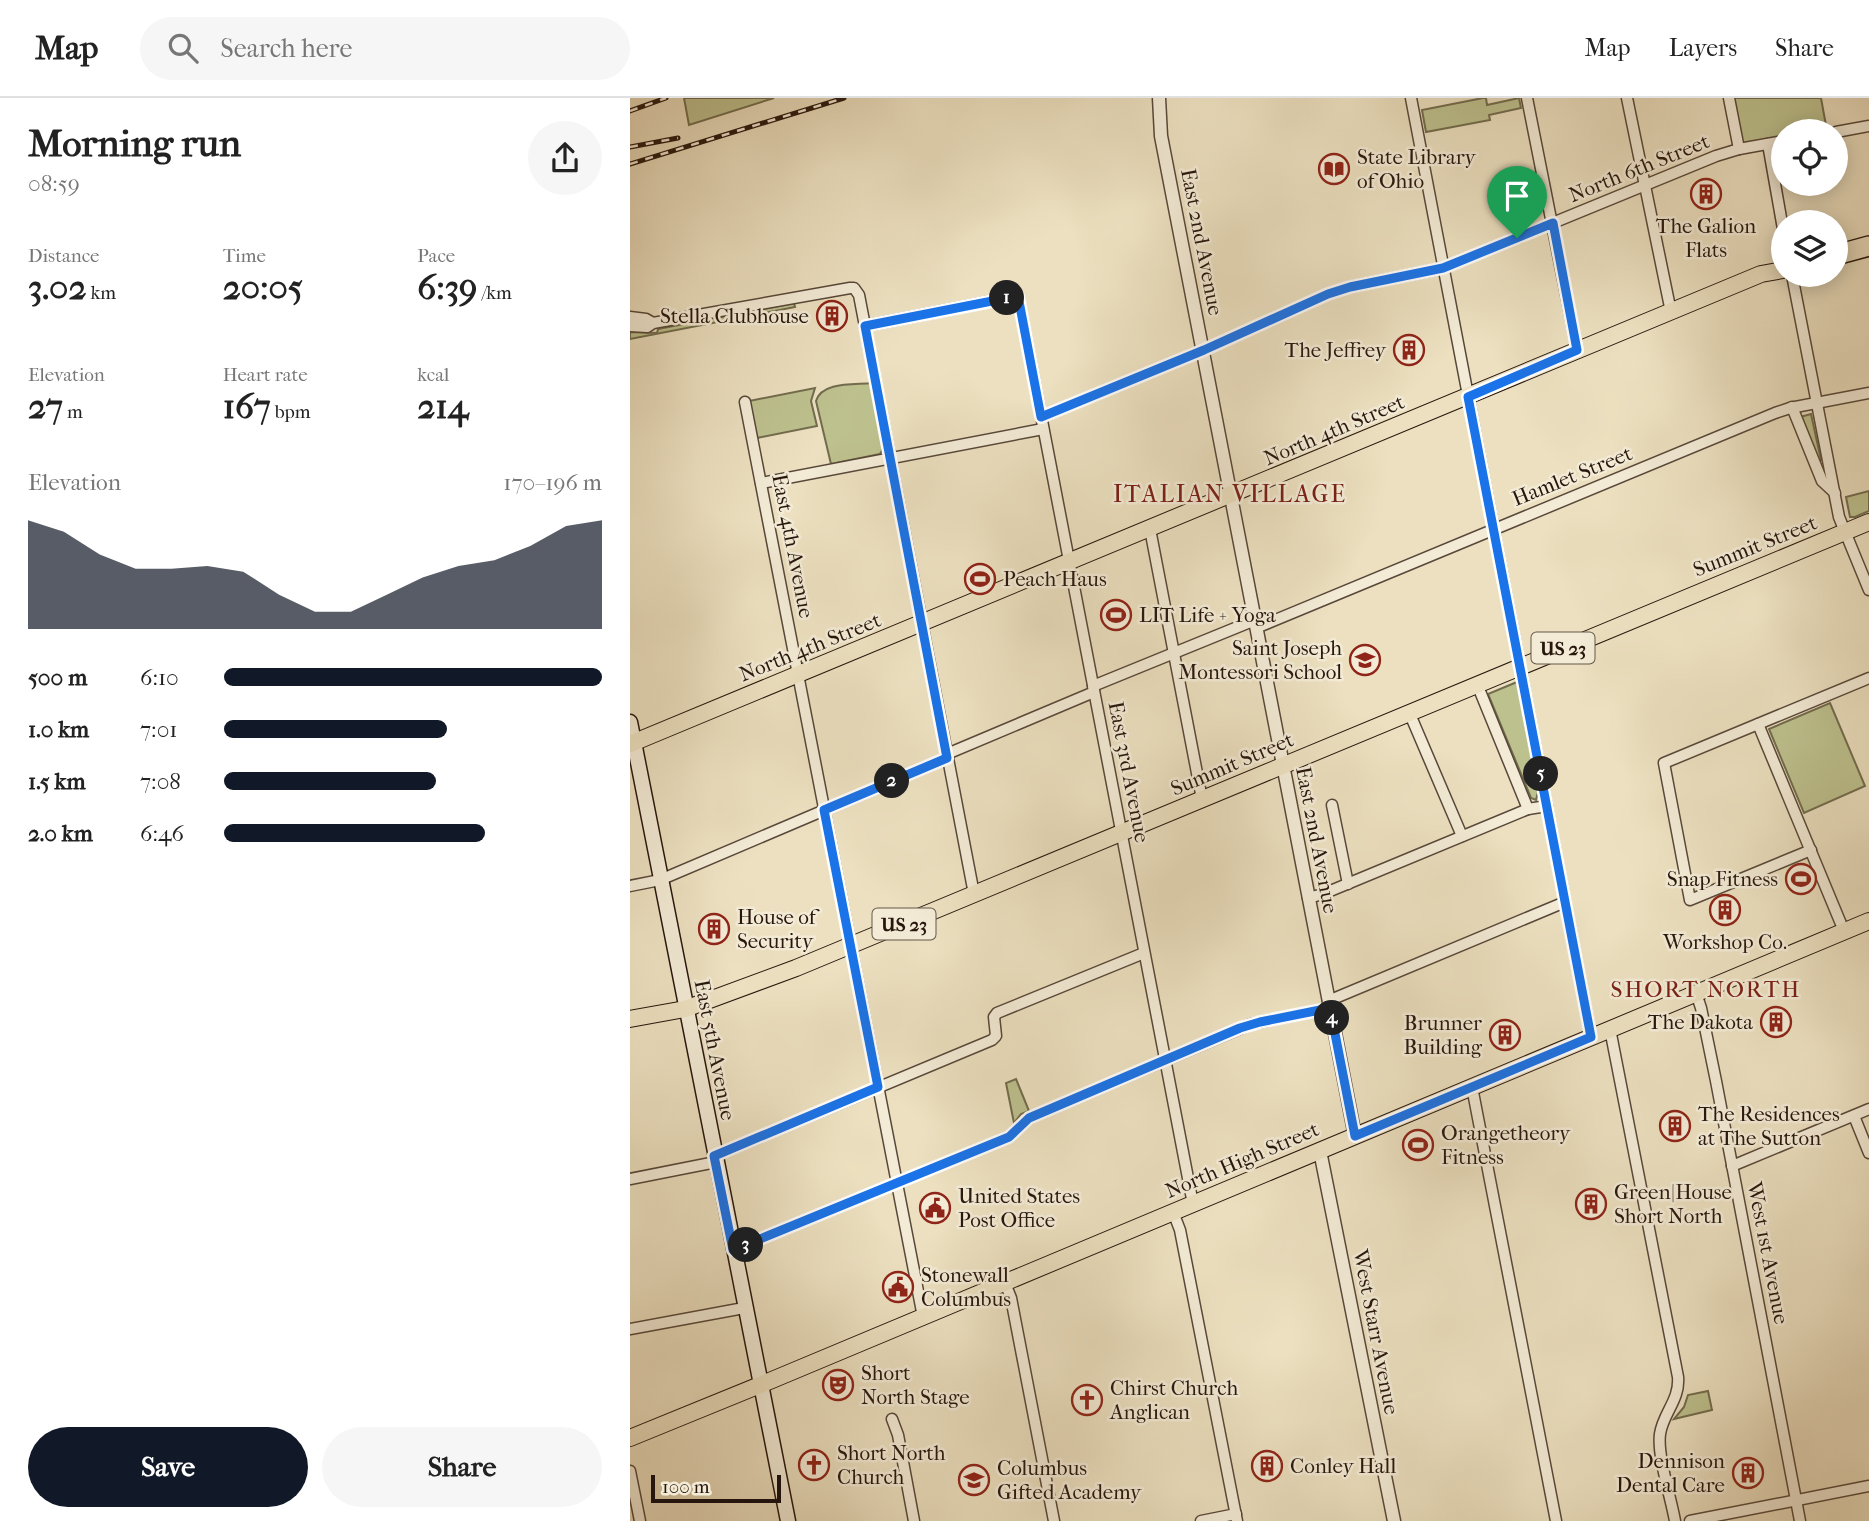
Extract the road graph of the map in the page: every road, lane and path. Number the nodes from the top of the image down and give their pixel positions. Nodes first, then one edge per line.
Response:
1 (1159, 98) edge
2 (1411, 98) edge
3 (1527, 98) edge
4 (1627, 98) edge
5 (1729, 98) edge
6 (1869, 126) edge
7 (1848, 130) edge
8 (1771, 143) edge
9 (1768, 144) junction
10 (1739, 149) junction
11 (1645, 186) junction
12 (1780, 210) edge
13 (1553, 223) junction
14 (1869, 246) edge
15 (1848, 252) edge
16 (1869, 254) edge
17 (1848, 258) edge
18 (1443, 268) junction
19 (1771, 272) edge
20 (1794, 287) edge
21 (1671, 312) junction
22 (630, 317) edge
23 (653, 323) junction
24 (630, 326) edge
25 (865, 326) junction
26 (1204, 350) junction
27 (1577, 350) junction
28 (1869, 393) edge
29 (1468, 397) junction
30 (745, 402) dead end
31 (1818, 402) junction
32 (1792, 407) junction
33 (1042, 423) junction
34 (892, 458) junction
35 (761, 483) junction
36 (1835, 493) junction
37 (1231, 495) junction
38 (1869, 522) edge
39 (1150, 529) junction
40 (1493, 529) junction
41 (1845, 532) junction
42 (1069, 562) junction
43 (1869, 590) edge
44 (922, 624) junction
45 (1256, 624) junction
46 (1174, 654) junction
47 (1520, 666) junction
48 (799, 675) junction
49 (1869, 678) edge
50 (1477, 684) junction
51 (1093, 689) junction
52 (1409, 712) junction
53 (630, 722) edge
54 (1758, 724) junction
55 (632, 743) edge
56 (947, 756) junction
57 (1283, 765) junction
58 (1202, 799) junction
59 (1332, 805) dead end
60 (1547, 806) junction
61 (1528, 809) junction
62 (824, 810) junction
63 (1121, 833) junction
64 (1462, 836) junction
65 (1811, 850) junction
66 (660, 880) junction
67 (1348, 884) junction
68 (630, 886) edge
69 (974, 894) junction
70 (1308, 898) junction
71 (1565, 902) junction
72 (1869, 921) edge
73 (1844, 931) junction
74 (851, 946) junction
75 (1144, 953) junction
76 (1696, 993) junction
77 (1329, 1004) junction
78 (685, 1009) junction
79 (630, 1019) edge
80 (1610, 1029) junction
81 (1591, 1037) junction
82 (1165, 1059) junction
83 (878, 1087) junction
84 (1472, 1087) junction
85 (1869, 1109) edge
86 (1854, 1116) junction
87 (1355, 1136) junction
88 (1320, 1151) junction
89 (1869, 1153) edge
90 (715, 1159) junction
91 (1732, 1166) junction
92 (630, 1179) edge
93 (897, 1182) junction
94 (1193, 1204) junction
95 (1173, 1212) junction
96 (733, 1250) junction
97 (1005, 1283) junction
98 (744, 1308) junction
99 (923, 1317) junction
100 (630, 1329) edge
101 (760, 1385) junction
102 (892, 1419) dead end
103 (630, 1438) edge
104 (630, 1471) edge
105 (1869, 1486) edge
106 (1796, 1500) junction
107 (1237, 1518) edge
108 (640, 1521) edge
109 (788, 1521) edge
110 (914, 1521) edge
111 (1054, 1521) edge
112 (1201, 1521) edge
113 (1394, 1521) edge
114 (1556, 1521) edge
115 (1675, 1521) edge
116 (1690, 1521) edge
117 (1800, 1521) edge

1 - 26 street, East 2nd Avenue
2 - 18 street
3 - 13 street
4 - 11 street
5 - 10 street
6 - 7 street
8 - 9 street, North 6th Street
9 - 10 street, North 6th Street
9 - 12 street
10 - 11 street, North 6th Street
11 - 13 street, North 6th Street
11 - 21 street
13 - 18 street, North 6th Street
13 - 27 street
14 - 15 highway
16 - 17 main road
18 - 26 street, North 6th Street
18 - 29 street
19 - 21 main road, North 4th Street
20 - 31 street
21 - 27 main road, North 4th Street
22 - 23 street
23 - 24 street
23 - 25 street
25 - 33 street, East 3rd Avenue
25 - 34 street
26 - 33 street, North 6th Street
26 - 37 street, East 2nd Avenue
27 - 29 main road, North 4th Street
28 - 31 street, Hamlet Street
29 - 37 main road, North 4th Street
29 - 40 street
30 - 35 street, East 4th Avenue
31 - 32 street, Hamlet Street
31 - 36 street
32 - 36 street
32 - 40 street, Hamlet Street
33 - 34 street, North 6th Street
33 - 42 street, East 3rd Avenue
34 - 35 street, North 6th Street
34 - 44 street
35 - 48 street, East 4th Avenue
36 - 41 street
37 - 39 main road, North 4th Street
37 - 45 street, East 2nd Avenue
38 - 41 main road, US 23
39 - 42 main road, North 4th Street
39 - 46 street
40 - 45 street, Hamlet Street
40 - 47 street
41 - 43 street
41 - 47 main road, Summit Street / US 23
42 - 44 main road, North 4th Street
42 - 51 street, East 3rd Avenue
44 - 48 main road, North 4th Street
44 - 56 street
45 - 46 street, Hamlet Street
45 - 57 street, East 2nd Avenue
46 - 51 street, Hamlet Street
46 - 58 street
47 - 50 main road, Summit Street / US 23
47 - 60 street
48 - 55 main road, North 4th Street
48 - 62 street, East 4th Avenue
49 - 54 street
50 - 52 main road, Summit Street / US 23
50 - 61 street
51 - 56 street, Hamlet Street
51 - 63 street, East 3rd Avenue
52 - 57 main road, Summit Street / US 23
52 - 64 street
53 - 55 main road, East 5th Avenue
54 - 65 street
54 - 65 street
55 - 66 main road, East 5th Avenue
56 - 62 street, Hamlet Street
56 - 69 street
57 - 58 main road, Summit Street / US 23
57 - 70 street, East 2nd Avenue
58 - 63 main road, Summit Street / US 23
59 - 67 street
60 - 61 street
60 - 71 street
61 - 64 street
62 - 66 street, Hamlet Street
62 - 74 street, East 4th Avenue
63 - 69 main road, Summit Street / US 23
63 - 75 street, East 3rd Avenue
64 - 67 street
65 - 73 street
66 - 68 street, Hamlet Street
66 - 78 main road, East 5th Avenue
67 - 70 street
69 - 74 main road, Summit Street / US 23
70 - 77 street, East 2nd Avenue
71 - 77 street
71 - 81 street
72 - 73 main road, North High Street
73 - 76 main road, North High Street
74 - 78 main road, Summit Street / US 23
74 - 83 street, East 4th Avenue
75 - 82 street, East 3rd Avenue
75 - 83 street
76 - 80 main road, North High Street
76 - 91 street, West 1st Avenue
77 - 82 street
77 - 87 street, East 2nd Avenue
78 - 79 main road, Summit Street / US 23
78 - 90 main road, East 5th Avenue
80 - 81 main road, North High Street
80 - 115 street
81 - 84 main road, North High Street
82 - 93 street
82 - 94 street, East 3rd Avenue
83 - 90 street
83 - 93 street, East 4th Avenue
84 - 87 main road, North High Street
84 - 114 street
85 - 86 street
86 - 89 street
86 - 91 street
87 - 88 main road, North High Street
88 - 94 main road, North High Street
88 - 113 street, West Starr Avenue
90 - 92 street
90 - 96 main road, East 5th Avenue
91 - 106 street, West 1st Avenue
93 - 96 street
93 - 99 street, East 4th Avenue
94 - 95 main road, North High Street
95 - 97 main road, North High Street
95 - 107 street
96 - 98 main road, East 5th Avenue
97 - 99 main road, North High Street
97 - 111 street
98 - 100 street
98 - 101 main road, East 5th Avenue
99 - 101 main road, North High Street
101 - 103 main road, North High Street
101 - 109 main road, East 5th Avenue
102 - 110 street
104 - 108 street
105 - 106 street
106 - 116 street
106 - 117 street, West 1st Avenue
107 - 112 street

